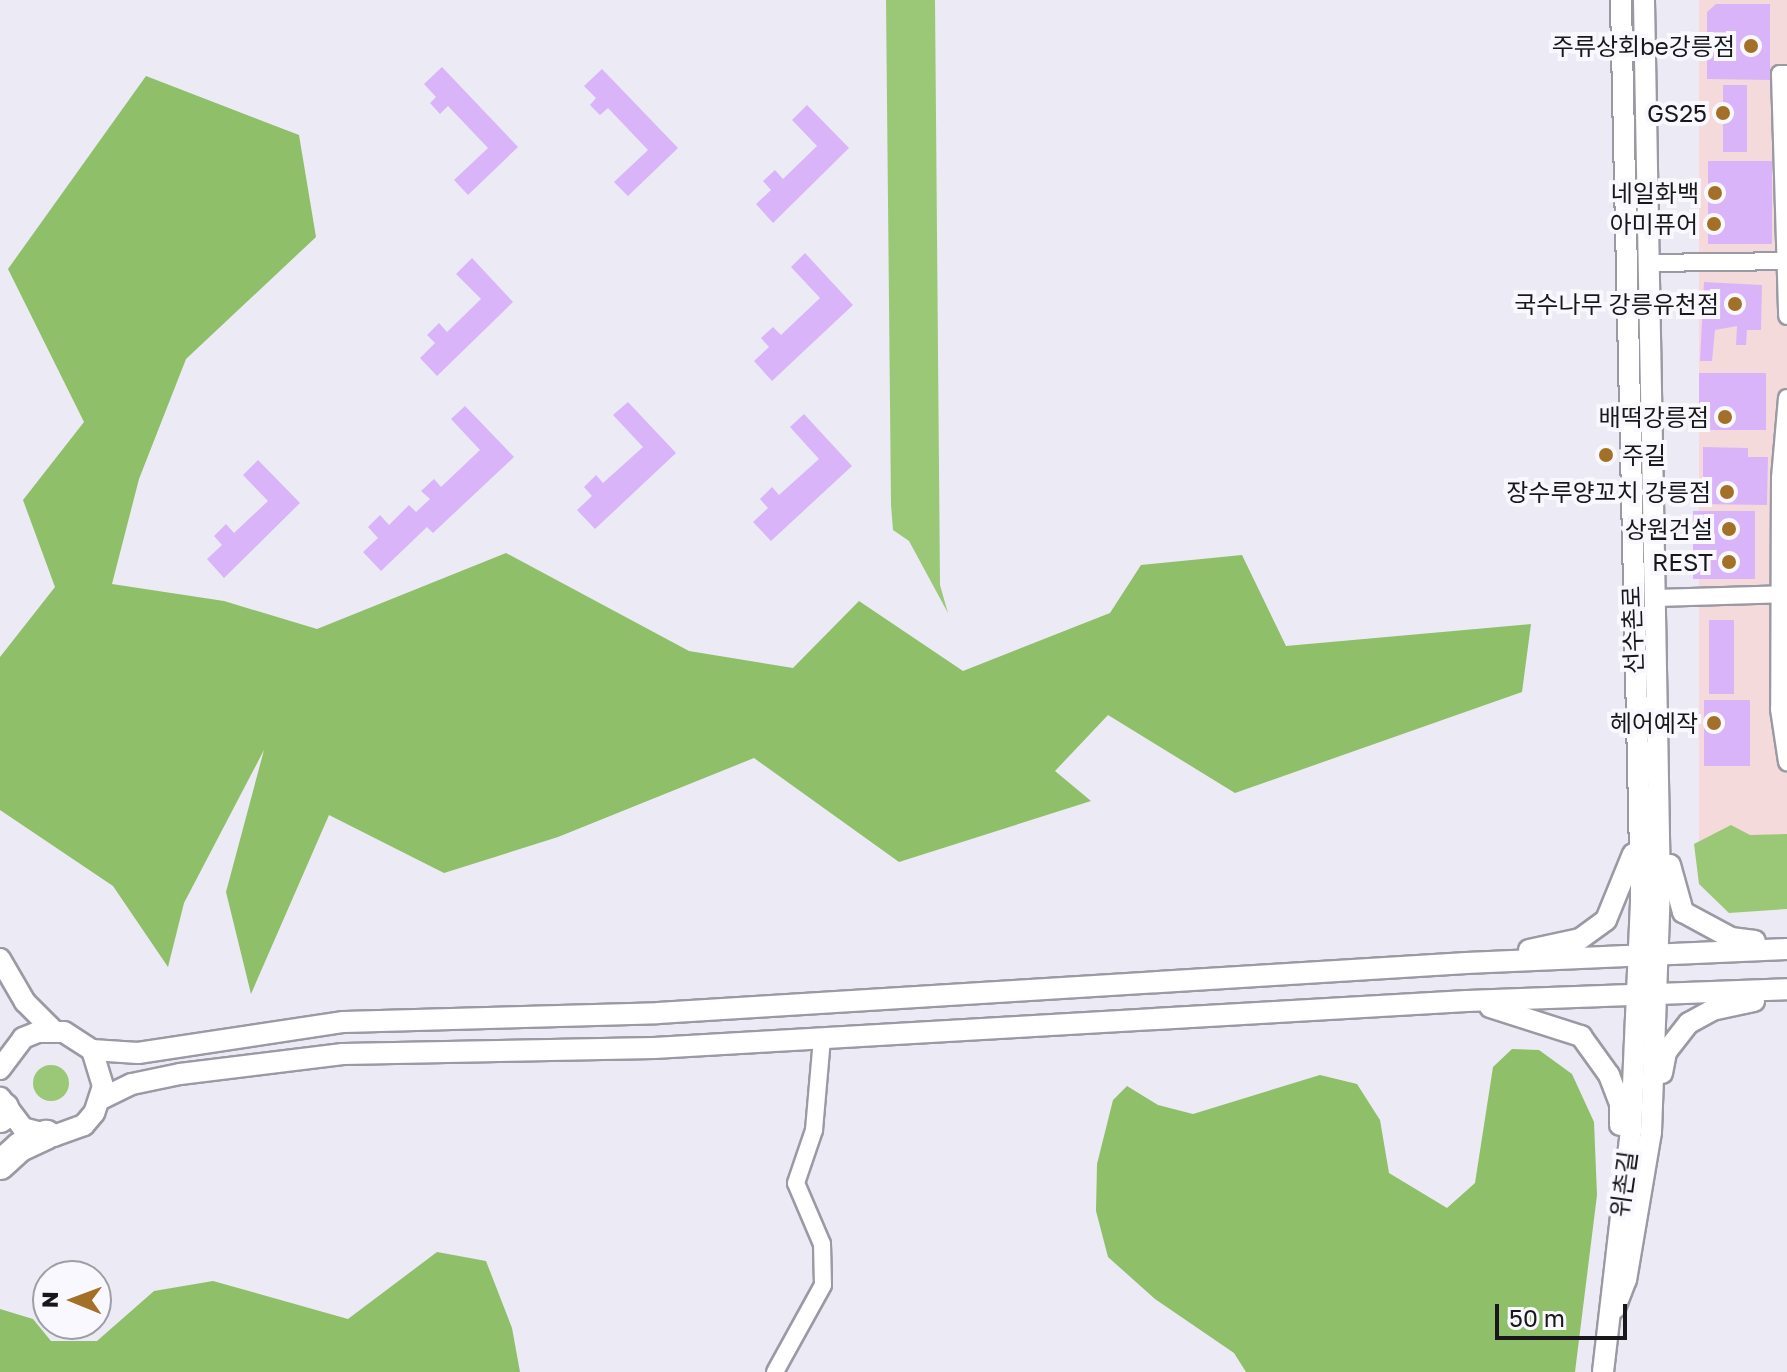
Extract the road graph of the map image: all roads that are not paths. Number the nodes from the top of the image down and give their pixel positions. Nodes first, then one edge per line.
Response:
1 (1621, 0) edge
2 (1644, 0) edge
3 (1784, 74) edge
4 (1786, 261) edge
5 (1623, 263) junction
6 (1648, 263) junction
7 (1787, 316) edge
8 (1787, 398) edge
9 (1784, 594) edge
10 (1656, 598) junction
11 (1787, 762) edge
12 (1662, 802) junction
13 (1639, 827) junction
14 (1787, 947) edge
15 (1648, 954) junction
16 (0, 959) edge
17 (1466, 963) junction
18 (1787, 992) edge
19 (1647, 996) junction
20 (1467, 1001) junction
21 (53, 1030) junction
22 (822, 1039) junction
23 (92, 1050) junction
24 (1, 1060) edge
25 (101, 1099) junction
26 (1, 1108) edge
27 (1651, 1132) junction
28 (46, 1135) junction
29 (0, 1165) edge
30 (1622, 1184) junction
31 (1604, 1334) junction
32 (775, 1372) edge
33 (1603, 1372) edge

1 - 5 street, 선수촌로
2 - 6 street, 선수촌로
3 - 4 street
4 - 6 street
4 - 7 street
5 - 6 street
5 - 13 street, 선수촌로
6 - 10 street, 선수촌로
8 - 9 street
9 - 10 street
9 - 11 street
10 - 12 street, 선수촌로
12 - 14 street
12 - 15 street, 선수촌로
13 - 15 street, 선수촌로
13 - 17 street
14 - 15 street
15 - 17 street
15 - 19 street, 선수촌로
16 - 21 street
17 - 23 street
18 - 19 street
18 - 27 street
19 - 20 street
19 - 27 street
19 - 30 street, 위촌길
20 - 22 street
20 - 30 street
21 - 23 street
21 - 24 street
22 - 25 street
22 - 32 street
23 - 25 street
25 - 28 street
26 - 28 street
27 - 31 street
28 - 29 highway
30 - 31 street, 위촌길
31 - 33 street, 위촌길

